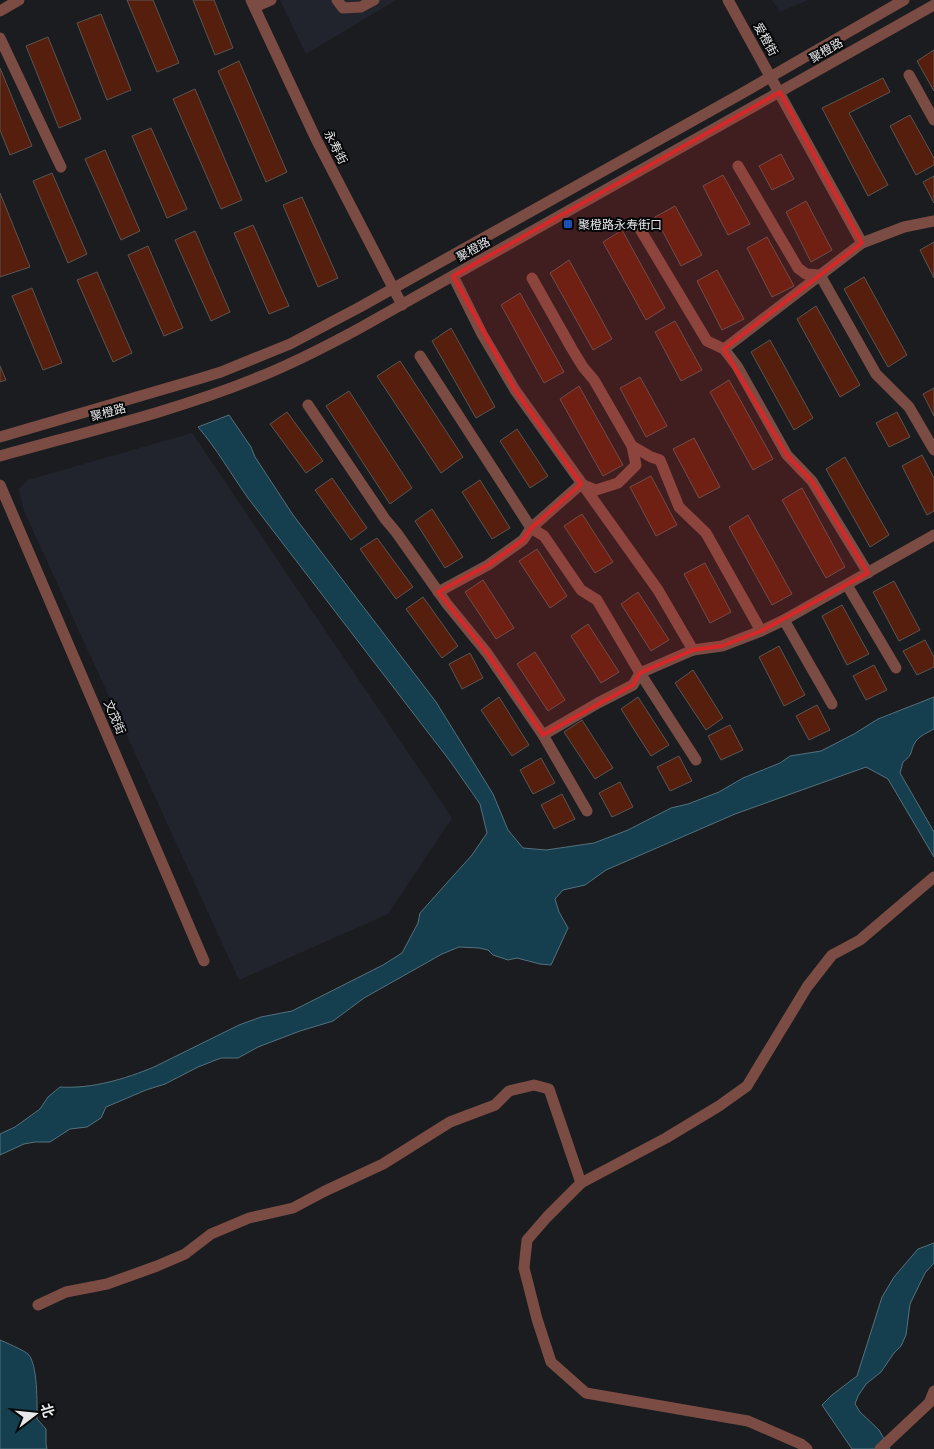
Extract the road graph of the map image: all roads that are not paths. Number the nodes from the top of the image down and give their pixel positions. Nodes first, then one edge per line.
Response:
1 (19, 0) edge
2 (271, 0) edge
3 (337, 0) edge
4 (374, 0) edge
5 (728, 0) edge
6 (904, 0) edge
7 (910, 0) edge
8 (253, 4) edge
9 (934, 5) edge
10 (0, 11) edge
11 (918, 14) junction
12 (0, 38) edge
13 (909, 75) dead end
14 (771, 76) junction
15 (780, 92) junction
16 (934, 120) edge
17 (738, 166) dead end
18 (61, 167) dead end
19 (934, 221) edge
20 (637, 224) dead end
21 (862, 243) junction
22 (820, 275) junction
23 (453, 276) junction
24 (532, 278) dead end
25 (392, 289) junction
26 (402, 305) junction
27 (724, 349) junction
28 (420, 356) dead end
29 (308, 404) dead end
30 (0, 437) edge
31 (632, 446) junction
32 (934, 450) edge
33 (0, 456) edge
34 (581, 484) junction
35 (0, 485) edge
36 (530, 528) junction
37 (934, 535) edge
38 (868, 573) junction
39 (847, 585) junction
40 (438, 592) junction
41 (784, 620) junction
42 (761, 631) junction
43 (693, 650) junction
44 (896, 668) dead end
45 (640, 672) junction
46 (832, 704) dead end
47 (543, 736) junction
48 (696, 760) dead end
49 (588, 811) dead end
50 (934, 877) edge
51 (204, 961) dead end
52 (581, 1183) junction
53 (38, 1305) dead end
54 (934, 1390) edge
55 (807, 1449) edge
56 (880, 1449) edge

1 - 10 street
2 - 8 street
3 - 4 street
5 - 14 street, 爱橙街
6 - 14 street, 聚橙路
7 - 11 street
8 - 25 street, 永寿街
9 - 11 street, 聚橙路
11 - 15 street, 聚橙路
12 - 18 street
13 - 16 street
14 - 15 street, 爱橙街
14 - 25 street, 聚橙路
15 - 21 street, 爱橙街
15 - 23 street, 聚橙路
17 - 22 street
19 - 21 street
20 - 27 street
21 - 22 street
22 - 27 street
22 - 32 street
23 - 26 street, 聚橙路
23 - 34 street
24 - 31 street
25 - 26 street, 永寿街
25 - 30 street, 聚橙路
26 - 33 street, 聚橙路
27 - 38 street
28 - 36 street
29 - 40 street
31 - 34 street
31 - 42 street
34 - 36 street
34 - 43 street
35 - 51 street, 文茂街
36 - 40 street
36 - 45 street
37 - 38 street
38 - 39 street
39 - 41 street
39 - 44 street
40 - 47 street
41 - 42 street
41 - 46 street
42 - 43 street
43 - 45 street
45 - 47 street
45 - 48 street
47 - 49 street
50 - 52 street
52 - 53 street
52 - 55 street
54 - 56 street

